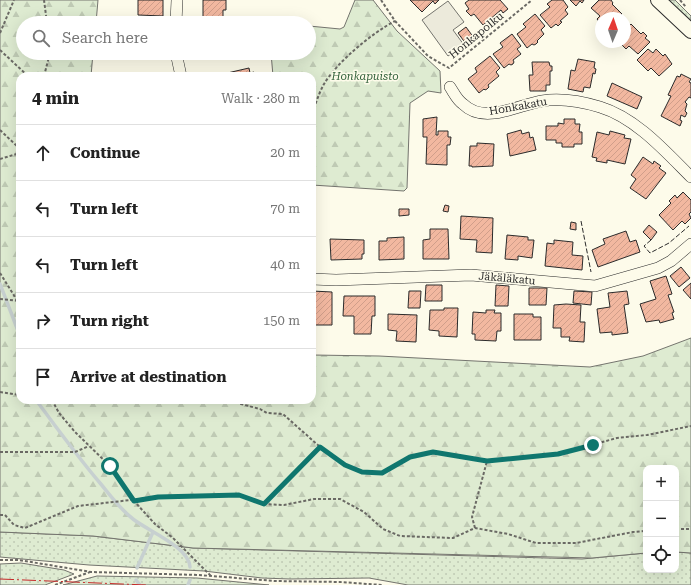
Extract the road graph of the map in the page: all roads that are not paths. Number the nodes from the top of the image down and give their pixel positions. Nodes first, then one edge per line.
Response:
1 (177, 0) edge
2 (658, 0) edge
3 (176, 16) edge
4 (691, 31) edge
5 (178, 60) edge
6 (180, 72) edge
7 (450, 87) dead end
8 (691, 177) edge
9 (691, 244) edge
10 (316, 280) edge

1 - 3 street
2 - 4 street
5 - 6 street
7 - 8 street, Honkakatu
9 - 10 street, Jäkäläkatu

